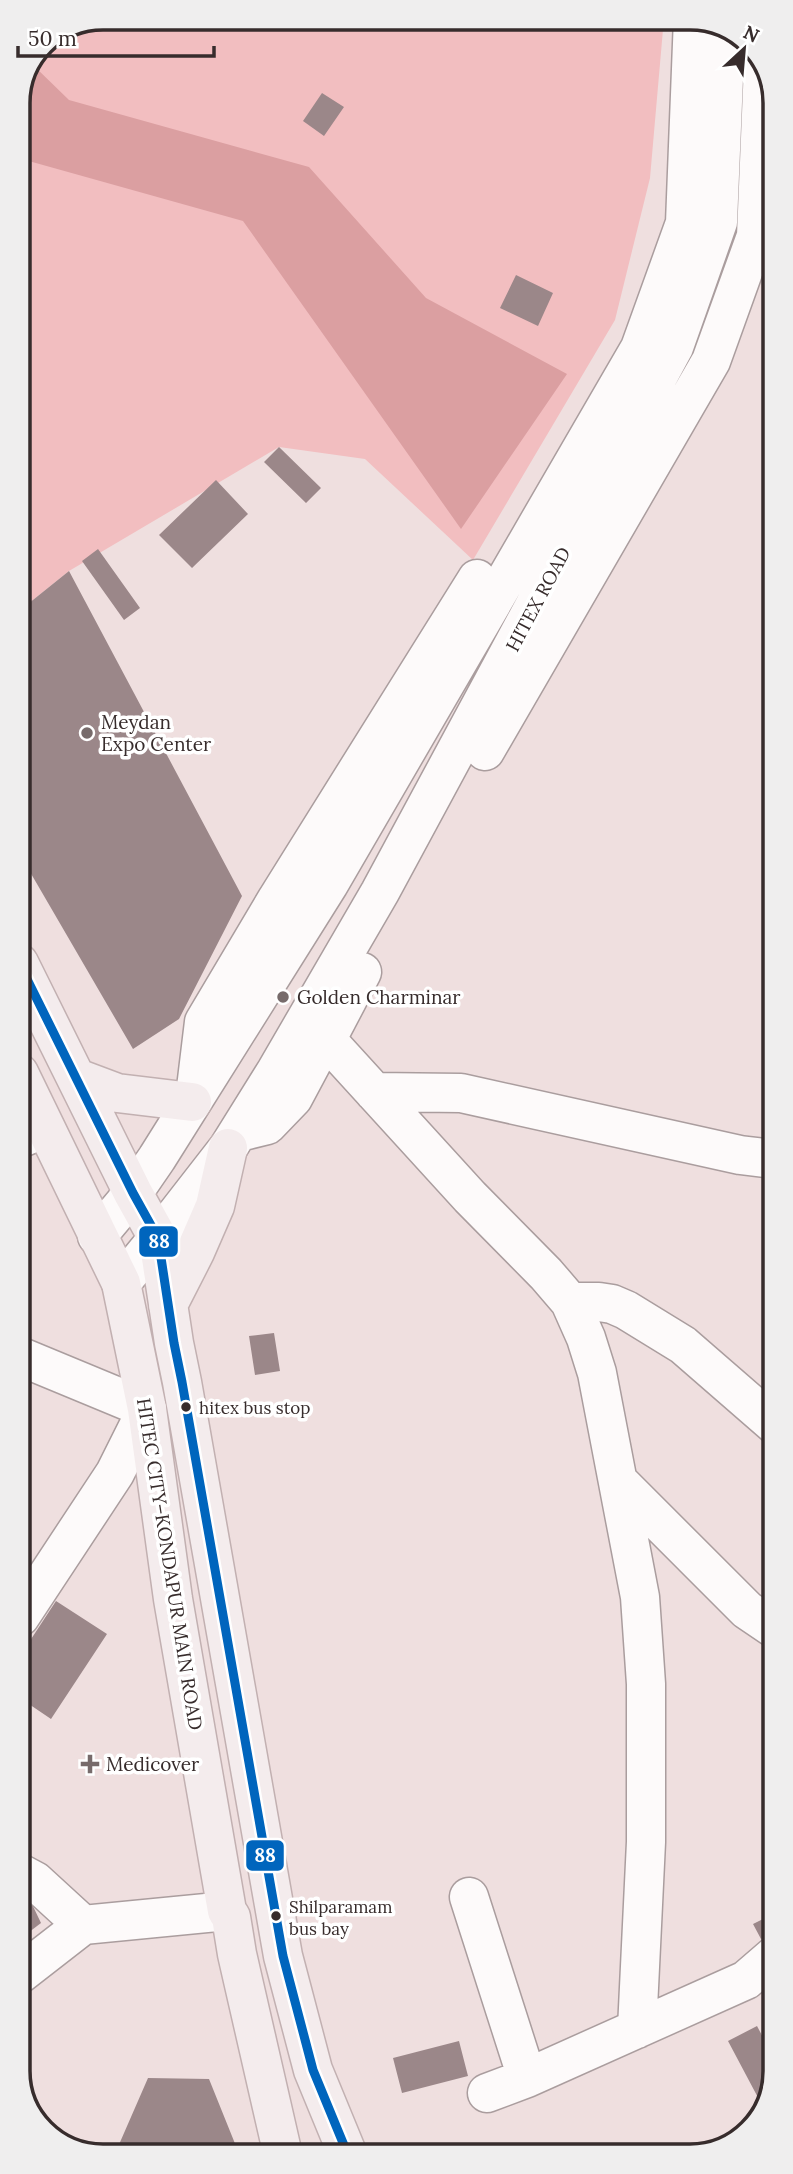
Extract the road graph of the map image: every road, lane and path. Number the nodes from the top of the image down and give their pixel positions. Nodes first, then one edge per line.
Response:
1 (676, 30) edge
2 (693, 30) edge
3 (726, 39) edge
4 (763, 167) edge
5 (30, 984) edge
6 (325, 1038) junction
7 (77, 1078) junction
8 (374, 1092) junction
9 (194, 1100) junction
10 (32, 1134) edge
11 (234, 1140) junction
12 (757, 1157) edge
13 (133, 1193) junction
14 (97, 1236) junction
15 (158, 1238) junction
16 (121, 1283) junction
17 (570, 1302) junction
18 (168, 1305) junction
19 (30, 1361) edge
20 (147, 1409) junction
21 (763, 1415) edge
22 (619, 1482) junction
23 (30, 1603) edge
24 (763, 1621) edge
25 (30, 1878) edge
26 (469, 1897) dead end
27 (227, 1911) junction
28 (83, 1925) junction
29 (30, 1966) edge
30 (761, 1988) edge
31 (637, 2029) junction
32 (527, 2078) junction
33 (487, 2092) dead end
34 (280, 2144) edge
35 (343, 2144) edge

1 - 9 street, HITEX ROAD
2 - 9 street, HITEX ROAD
3 - 11 street, HITEX ROAD
4 - 6 street, HITEX ROAD
5 - 7 main road
6 - 8 street
6 - 11 street, HITEX ROAD
7 - 9 main road
7 - 13 main road
8 - 12 street
8 - 17 street
9 - 13 street, HITEX ROAD
10 - 14 main road, HITEC CITY–KONDAPUR MAIN ROAD
11 - 15 street, HITEX ROAD
11 - 18 main road
13 - 14 street, HITEX ROAD
13 - 15 main road
14 - 16 main road, HITEC CITY–KONDAPUR MAIN ROAD
15 - 16 street, HITEX ROAD
15 - 18 main road
16 - 20 main road, HITEC CITY–KONDAPUR MAIN ROAD
17 - 21 street
17 - 22 street
18 - 35 main road
19 - 20 street
20 - 23 street
20 - 27 main road, HITEC CITY–KONDAPUR MAIN ROAD
22 - 24 street
22 - 31 street
25 - 28 street
26 - 32 street
27 - 28 street
27 - 34 main road, HITEC CITY–KONDAPUR MAIN ROAD
28 - 29 street
30 - 31 street
31 - 32 street
32 - 33 street

